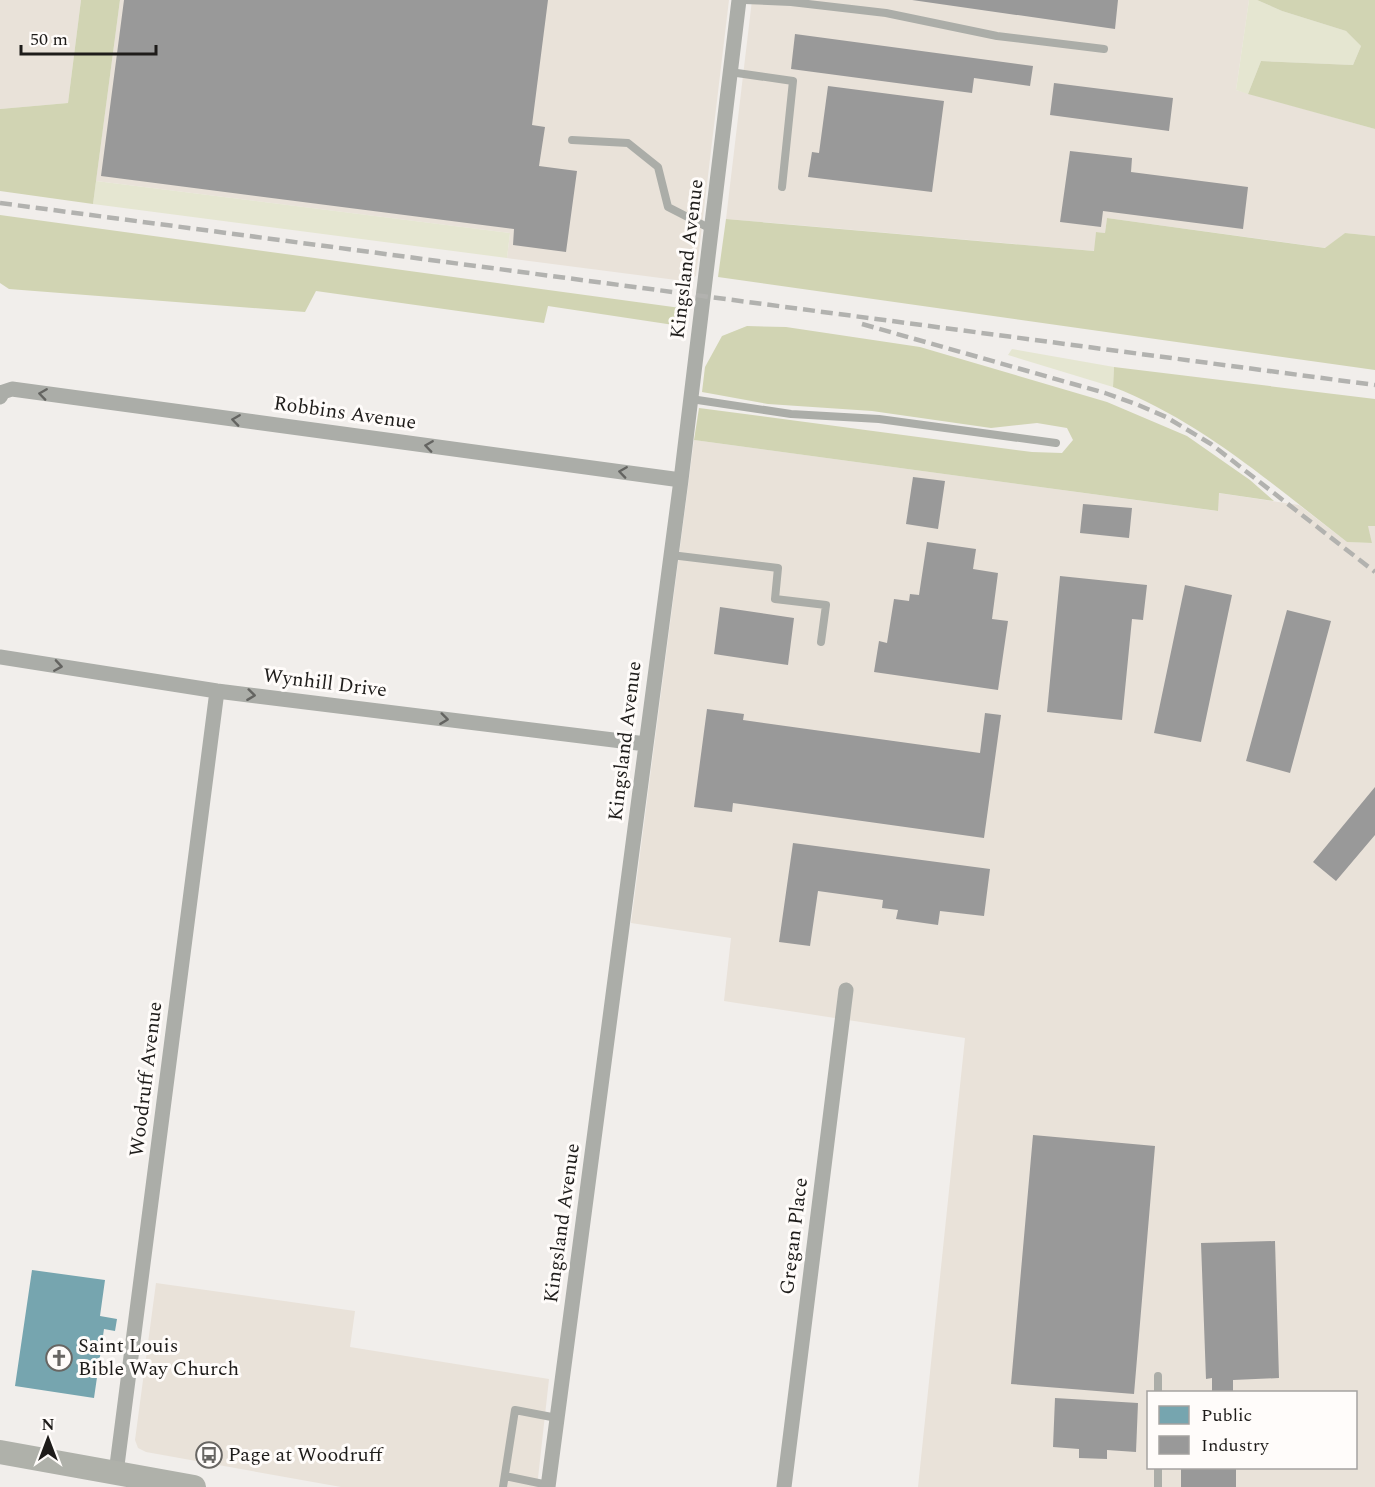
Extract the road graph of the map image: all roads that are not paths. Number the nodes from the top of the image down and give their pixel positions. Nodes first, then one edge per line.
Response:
1 (739, 0) edge
2 (745, 0) edge
3 (1104, 49) dead end
4 (730, 72) junction
5 (572, 140) dead end
6 (782, 187) dead end
7 (712, 230) junction
8 (2, 395) edge
9 (691, 399) junction
10 (1056, 443) dead end
11 (681, 480) junction
12 (671, 555) junction
13 (821, 642) dead end
14 (0, 657) edge
15 (217, 691) junction
16 (646, 744) junction
17 (846, 990) dead end
18 (1158, 1376) dead end
19 (1158, 1391) edge
20 (557, 1418) junction
21 (0, 1452) edge
22 (1158, 1469) edge
23 (116, 1473) junction
24 (505, 1476) junction
25 (548, 1486) edge
26 (194, 1487) edge
27 (503, 1487) edge
28 (784, 1487) edge
29 (1158, 1487) edge

1 - 4 street, Kingsland Avenue
2 - 3 lane
4 - 6 lane
4 - 7 street, Kingsland Avenue
5 - 7 lane
7 - 9 street, Kingsland Avenue
11 -> 8 street, Robbins Avenue
9 - 10 lane
9 - 11 street, Kingsland Avenue
11 - 12 street, Kingsland Avenue
12 - 13 lane
12 - 16 street, Kingsland Avenue
14 -> 15 street, Wynhill Drive
15 -> 16 street, Wynhill Drive
15 - 23 street, Woodruff Avenue
16 - 20 street, Kingsland Avenue
17 - 28 street, Gregan Place
18 - 19 lane
20 - 24 lane
20 - 25 street, Kingsland Avenue
21 - 23 main road
22 - 29 lane
23 - 26 main road
24 - 25 lane
24 - 27 lane

